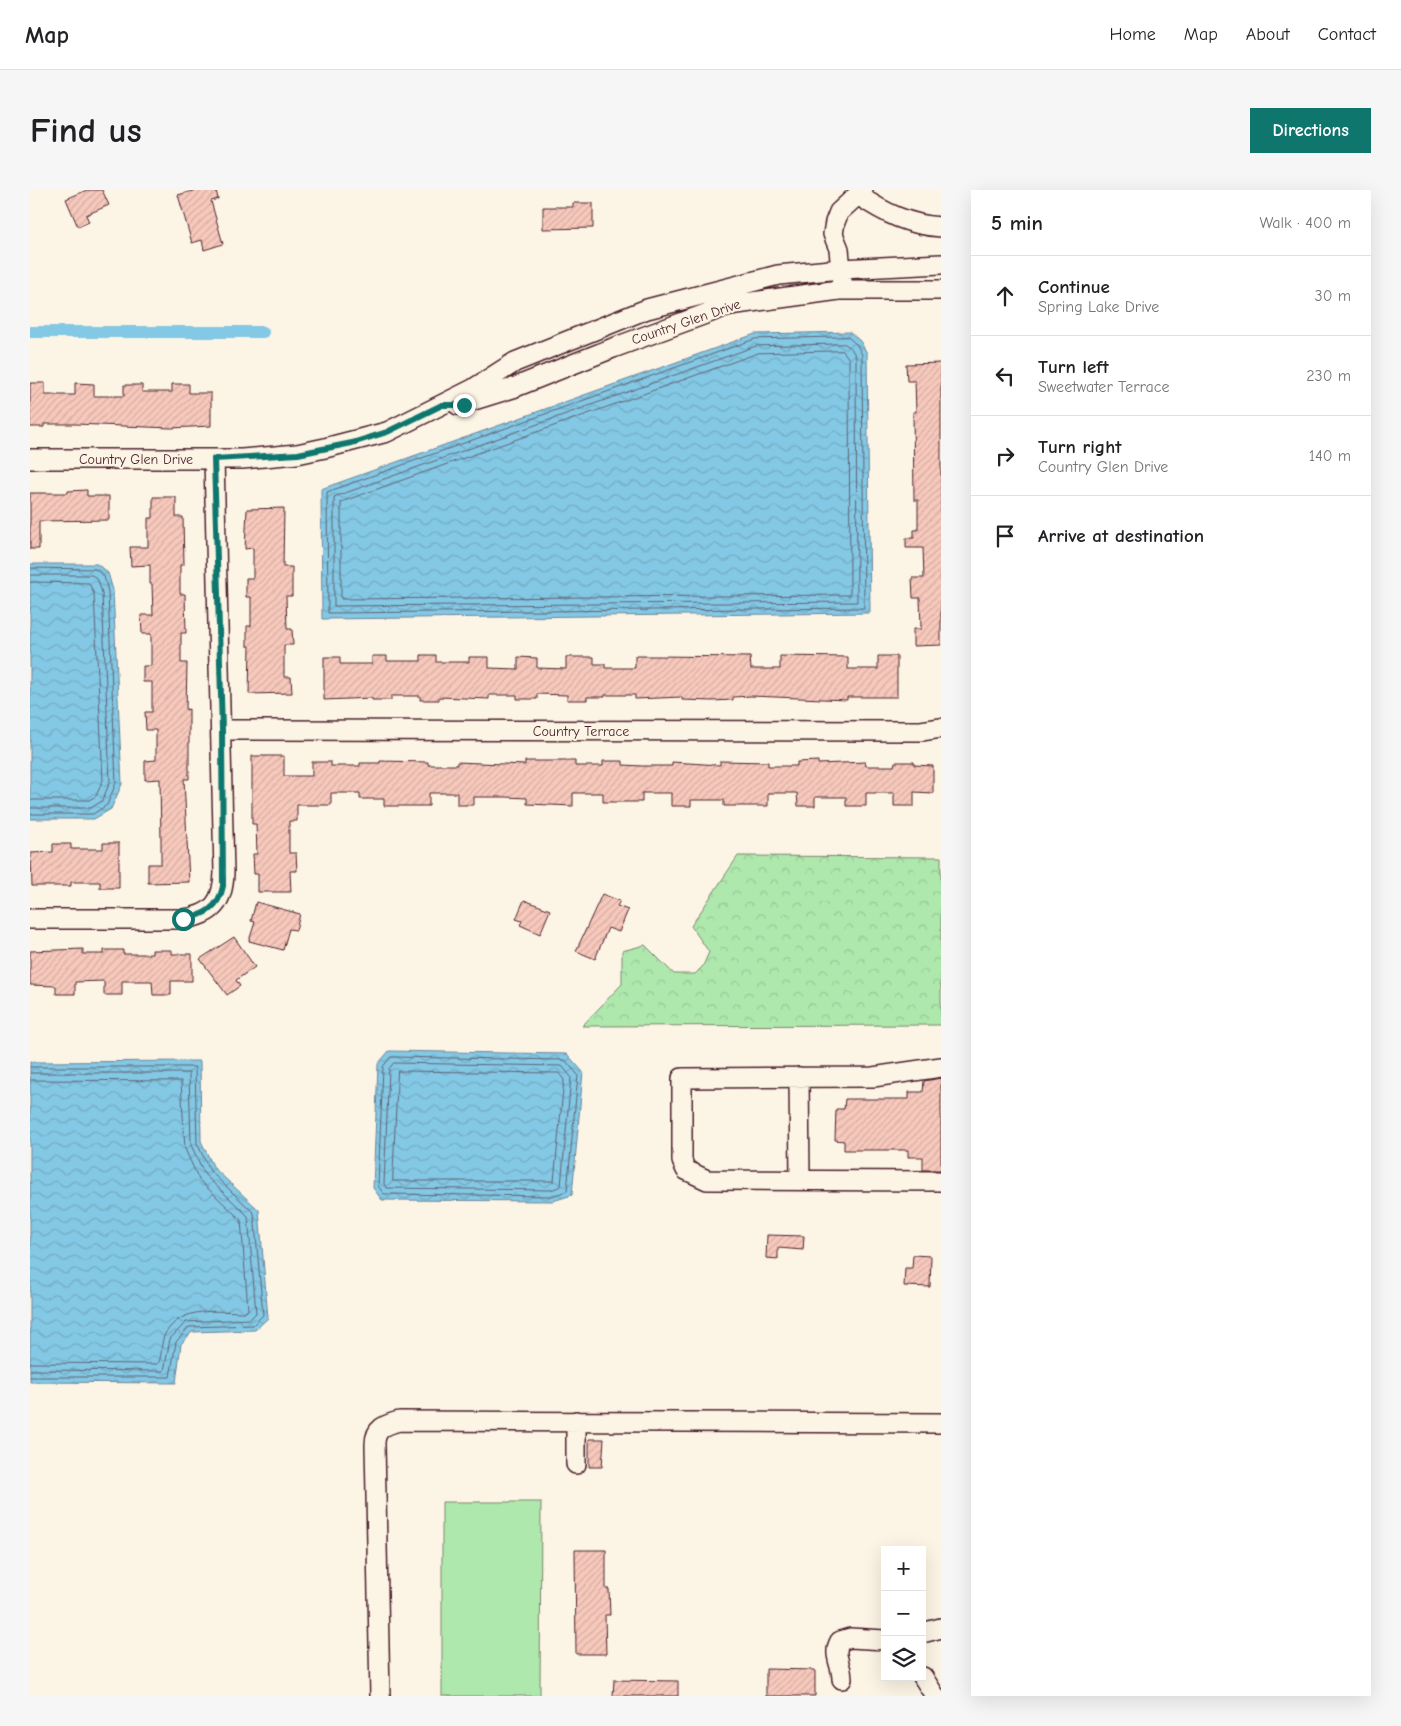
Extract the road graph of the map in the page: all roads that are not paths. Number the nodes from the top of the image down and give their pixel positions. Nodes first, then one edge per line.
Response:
1 (853, 195) edge
2 (941, 227) edge
3 (941, 264) edge
4 (841, 269) junction
5 (843, 290) junction
6 (941, 290) edge
7 (442, 405) junction
8 (30, 459) edge
9 (214, 459) junction
10 (941, 728) edge
11 (222, 730) junction
12 (30, 919) edge
13 (941, 1067) edge
14 (799, 1077) junction
15 (800, 1180) junction
16 (941, 1181) edge
17 (576, 1421) junction
18 (941, 1423) edge
19 (576, 1464) dead end
20 (941, 1628) edge
21 (926, 1632) edge
22 (881, 1640) edge
23 (842, 1679) dead end
24 (926, 1681) edge
25 (380, 1696) edge
26 (935, 1696) edge

1 - 2 street
1 - 4 street
3 - 4 street, Country Glen Drive
4 - 5 street
4 - 7 street, Country Glen Drive
5 - 6 street, Country Glen Drive
5 - 7 street, Country Glen Drive
7 - 9 street, Country Glen Drive
8 - 9 street, Country Glen Drive
9 - 11 street
10 - 11 street, Country Terrace
11 - 12 street
13 - 14 street
14 - 15 street
14 - 15 street
15 - 16 street
17 - 18 street
17 - 19 street
17 - 25 street
20 - 21 street
22 - 23 street
24 - 26 street

